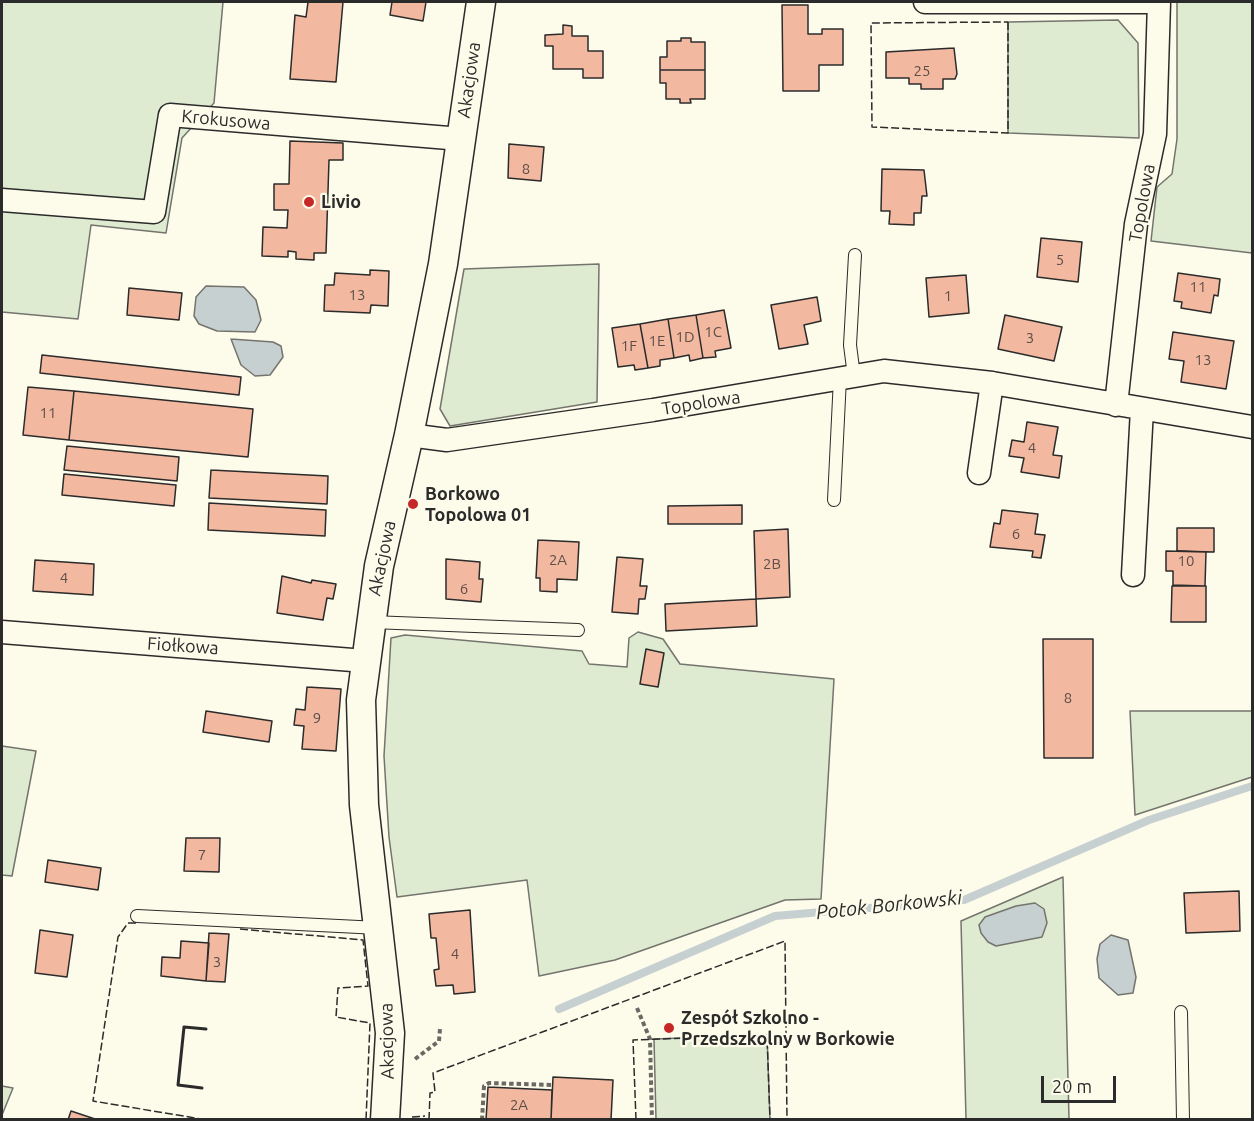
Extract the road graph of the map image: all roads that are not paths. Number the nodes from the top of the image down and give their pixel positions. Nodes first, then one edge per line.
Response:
1 (481, 2) edge
2 (925, 2) edge
3 (461, 139) junction
4 (2, 200) edge
5 (855, 255) dead end
6 (847, 377) junction
7 (992, 383) junction
8 (1116, 405) junction
9 (1142, 409) junction
10 (1252, 427) edge
11 (409, 435) junction
12 (979, 473) dead end
13 (834, 500) dead end
14 (1133, 575) dead end
15 (369, 622) junction
16 (578, 630) dead end
17 (2, 632) edge
18 (365, 661) junction
19 (136, 916) dead end
20 (380, 928) junction
21 (1181, 1012) dead end
22 (385, 1119) edge
23 (1183, 1119) edge

1 - 3 street, Akacjowa
2 - 8 street, Topolowa
3 - 4 street, Krokusowa
3 - 11 street, Akacjowa
5 - 6 lane
6 - 7 street, Topolowa
6 - 11 street, Topolowa
6 - 13 lane
7 - 8 street, Topolowa
7 - 12 street
8 - 9 street, Topolowa
9 - 10 street, Topolowa
9 - 14 street
11 - 15 street, Akacjowa
15 - 16 lane
15 - 18 street, Akacjowa
17 - 18 street, Fiołkowa
18 - 20 street, Akacjowa
19 - 20 lane
20 - 22 street, Akacjowa
21 - 23 lane

